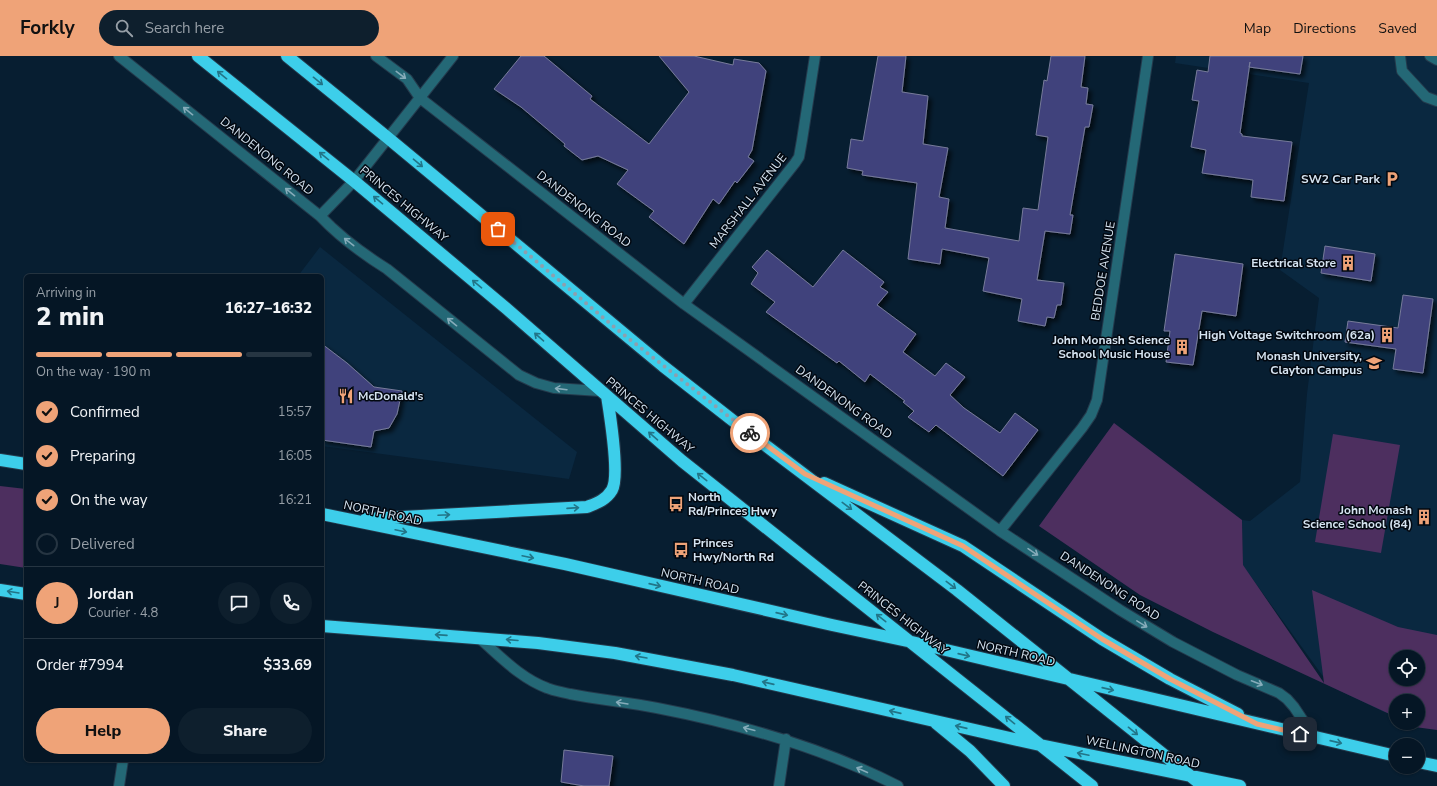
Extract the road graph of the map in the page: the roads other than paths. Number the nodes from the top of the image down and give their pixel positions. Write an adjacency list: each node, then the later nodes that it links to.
1 (119, 56): 15 (street, DANDENONG ROAD, one-way to 1)
2 (198, 56): 14 (highway, PRINCES HIGHWAY, one-way to 2)
3 (287, 56): 13 (highway, one-way to 13)
4 (376, 56): 11 (street, DANDENONG ROAD, one-way to 11)
5 (453, 56): 11 (street)
6 (815, 56): 16 (street, MARSHALL AVENUE)
7 (1148, 56): 23 (street, BEDDOE AVENUE)
8 (1400, 56): 12 (street)
9 (1430, 56): 10 (street)
10 (1437, 60)
11 (420, 98): 13 (street); 16 (street, DANDENONG ROAD)
12 (1437, 102)
13 (388, 138): 14 (street); 20 (highway, one-way to 20)
14 (354, 181): 15 (street); 17 (highway, PRINCES HIGHWAY, one-way to 14)
15 (320, 216): 17 (street, DANDENONG ROAD, one-way to 15)
16 (684, 304): 23 (street, DANDENONG ROAD)
17 (603, 393): 22 (highway, one-way to 17); 28 (highway, PRINCES HIGHWAY, one-way to 17)
18 (0, 460): 19 (highway)
19 (24, 464)
20 (805, 474): 29 (highway, one-way to 29); 31 (highway)
21 (324, 514): 22 (highway, NORTH ROAD)
22 (349, 520): 28 (highway, NORTH ROAD, one-way to 28)
23 (1000, 531): 32 (street, DANDENONG ROAD, one-way to 32)
24 (0, 590): 25 (highway, one-way to 24)
25 (24, 594)
26 (324, 626): 27 (highway, one-way to 26)
27 (480, 638): 30 (highway, one-way to 27); 33 (street, one-way to 27)
28 (912, 642): 29 (highway, NORTH ROAD, one-way to 29); 34 (highway, PRINCES HIGHWAY, one-way to 28)
29 (1070, 680): 31 (highway, one-way to 31); 39 (highway, one-way to 39)
30 (933, 721): 34 (highway, one-way to 30); 43 (highway)
31 (1257, 724): 32 (highway)
32 (1314, 738): 35 (highway, one-way to 35)
33 (786, 739): 41 (street); 42 (street, one-way to 33)
34 (1040, 745): 39 (highway, WELLINGTON ROAD, one-way to 34); 44 (highway, PRINCES HIGHWAY)
35 (1389, 754)
36 (123, 762): 40 (street)
37 (1425, 763): 38 (highway)
38 (1437, 766)
39 (1190, 776): 45 (highway); 46 (highway, WELLINGTON ROAD)
40 (119, 786)
41 (779, 786)
42 (898, 786)
43 (1004, 786)
44 (1092, 786)
45 (1203, 786)
46 (1240, 786)

